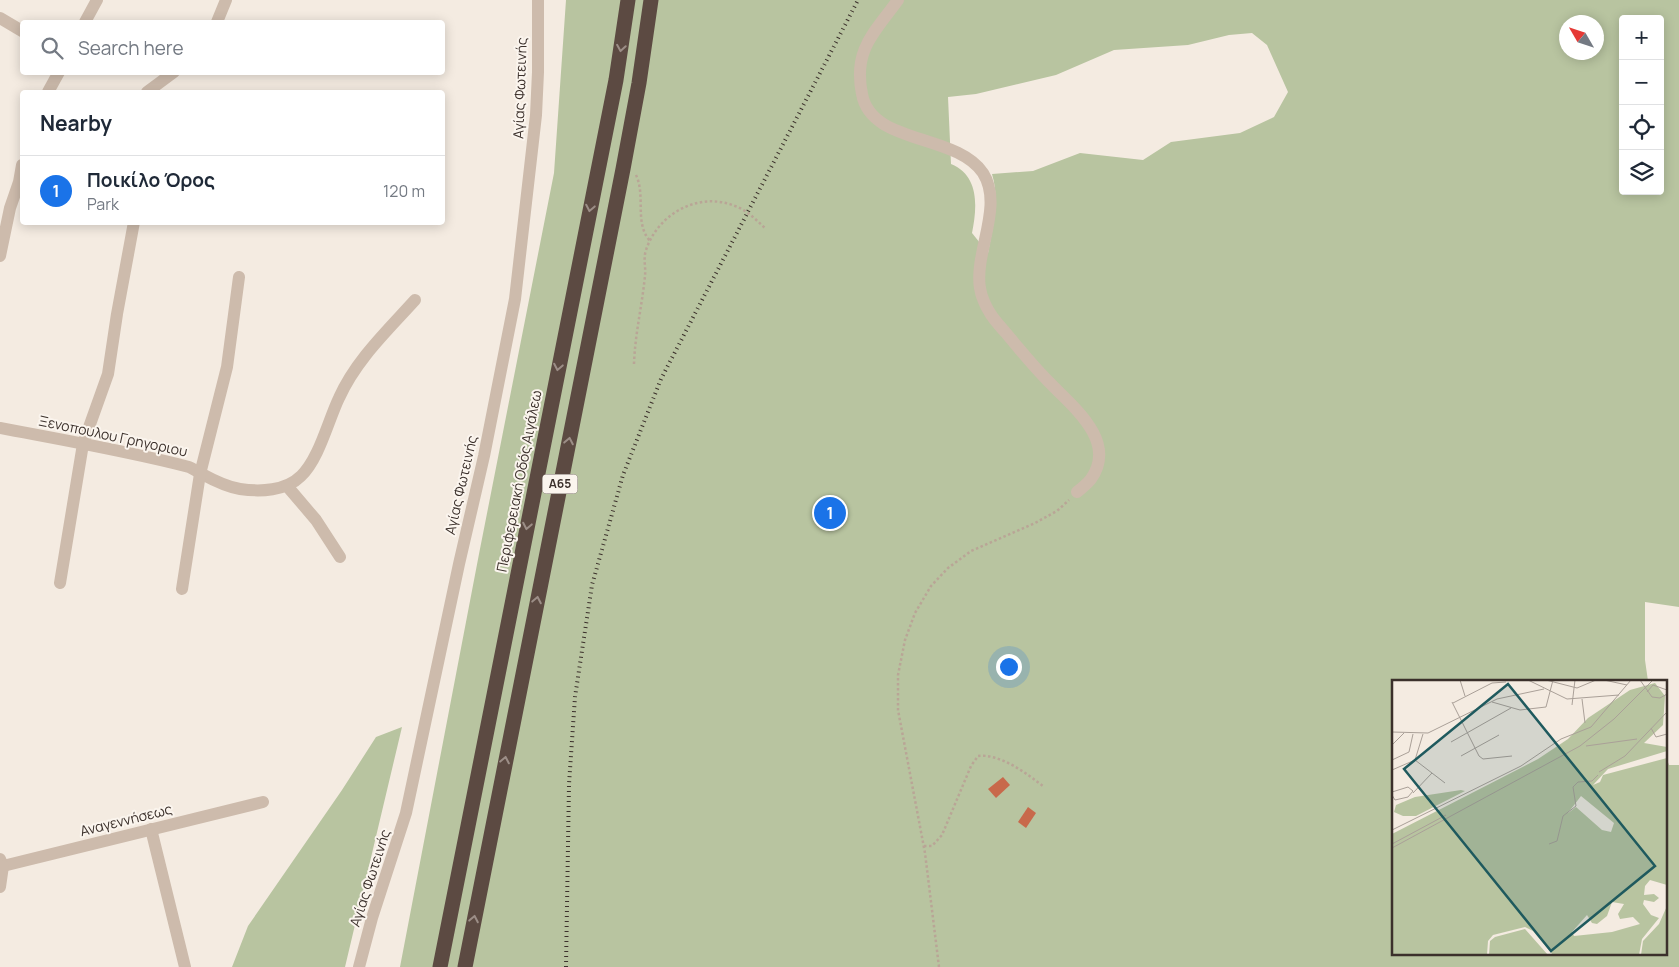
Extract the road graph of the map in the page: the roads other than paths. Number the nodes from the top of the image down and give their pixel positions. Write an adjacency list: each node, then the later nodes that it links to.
1 (97, 0): 8 (street)
2 (226, 0): 9 (street)
3 (538, 0): 33 (street, Αγίας Φωτεινής)
4 (628, 0): 34 (highway, Περιφερειακή Οδός Αιγάλεω / Α65, one-way to 34)
5 (651, 0): 35 (highway, Α65, one-way to 5)
6 (898, 0): 24 (street)
7 (0, 18): 10 (street)
8 (86, 20)
9 (217, 20)
10 (20, 30)
11 (57, 75): 13 (street)
12 (170, 75): 14 (street)
13 (49, 90)
14 (150, 90)
15 (20, 183): 17 (street)
16 (133, 225): 21 (street)
17 (0, 256)
18 (239, 277): 22 (street)
19 (415, 300): 23 (street)
20 (0, 428): 21 (street, Ξενοπουλου Γρηγοριου)
21 (83, 444): 22 (street, Ξενοπουλου Γρηγοριου); 26 (street)
22 (200, 474): 23 (street, Ξενοπουλου Γρηγοριου); 27 (street)
23 (287, 486): 25 (street)
24 (1077, 492)
25 (340, 557)
26 (60, 583)
27 (182, 589)
28 (263, 802): 29 (street, Αναγεννήσεως)
29 (151, 829): 30 (street, Αναγεννήσεως); 32 (street)
30 (1, 862): 31 (street)
31 (0, 887)
32 (185, 967)
33 (359, 967)
34 (440, 967)
35 (465, 967)

